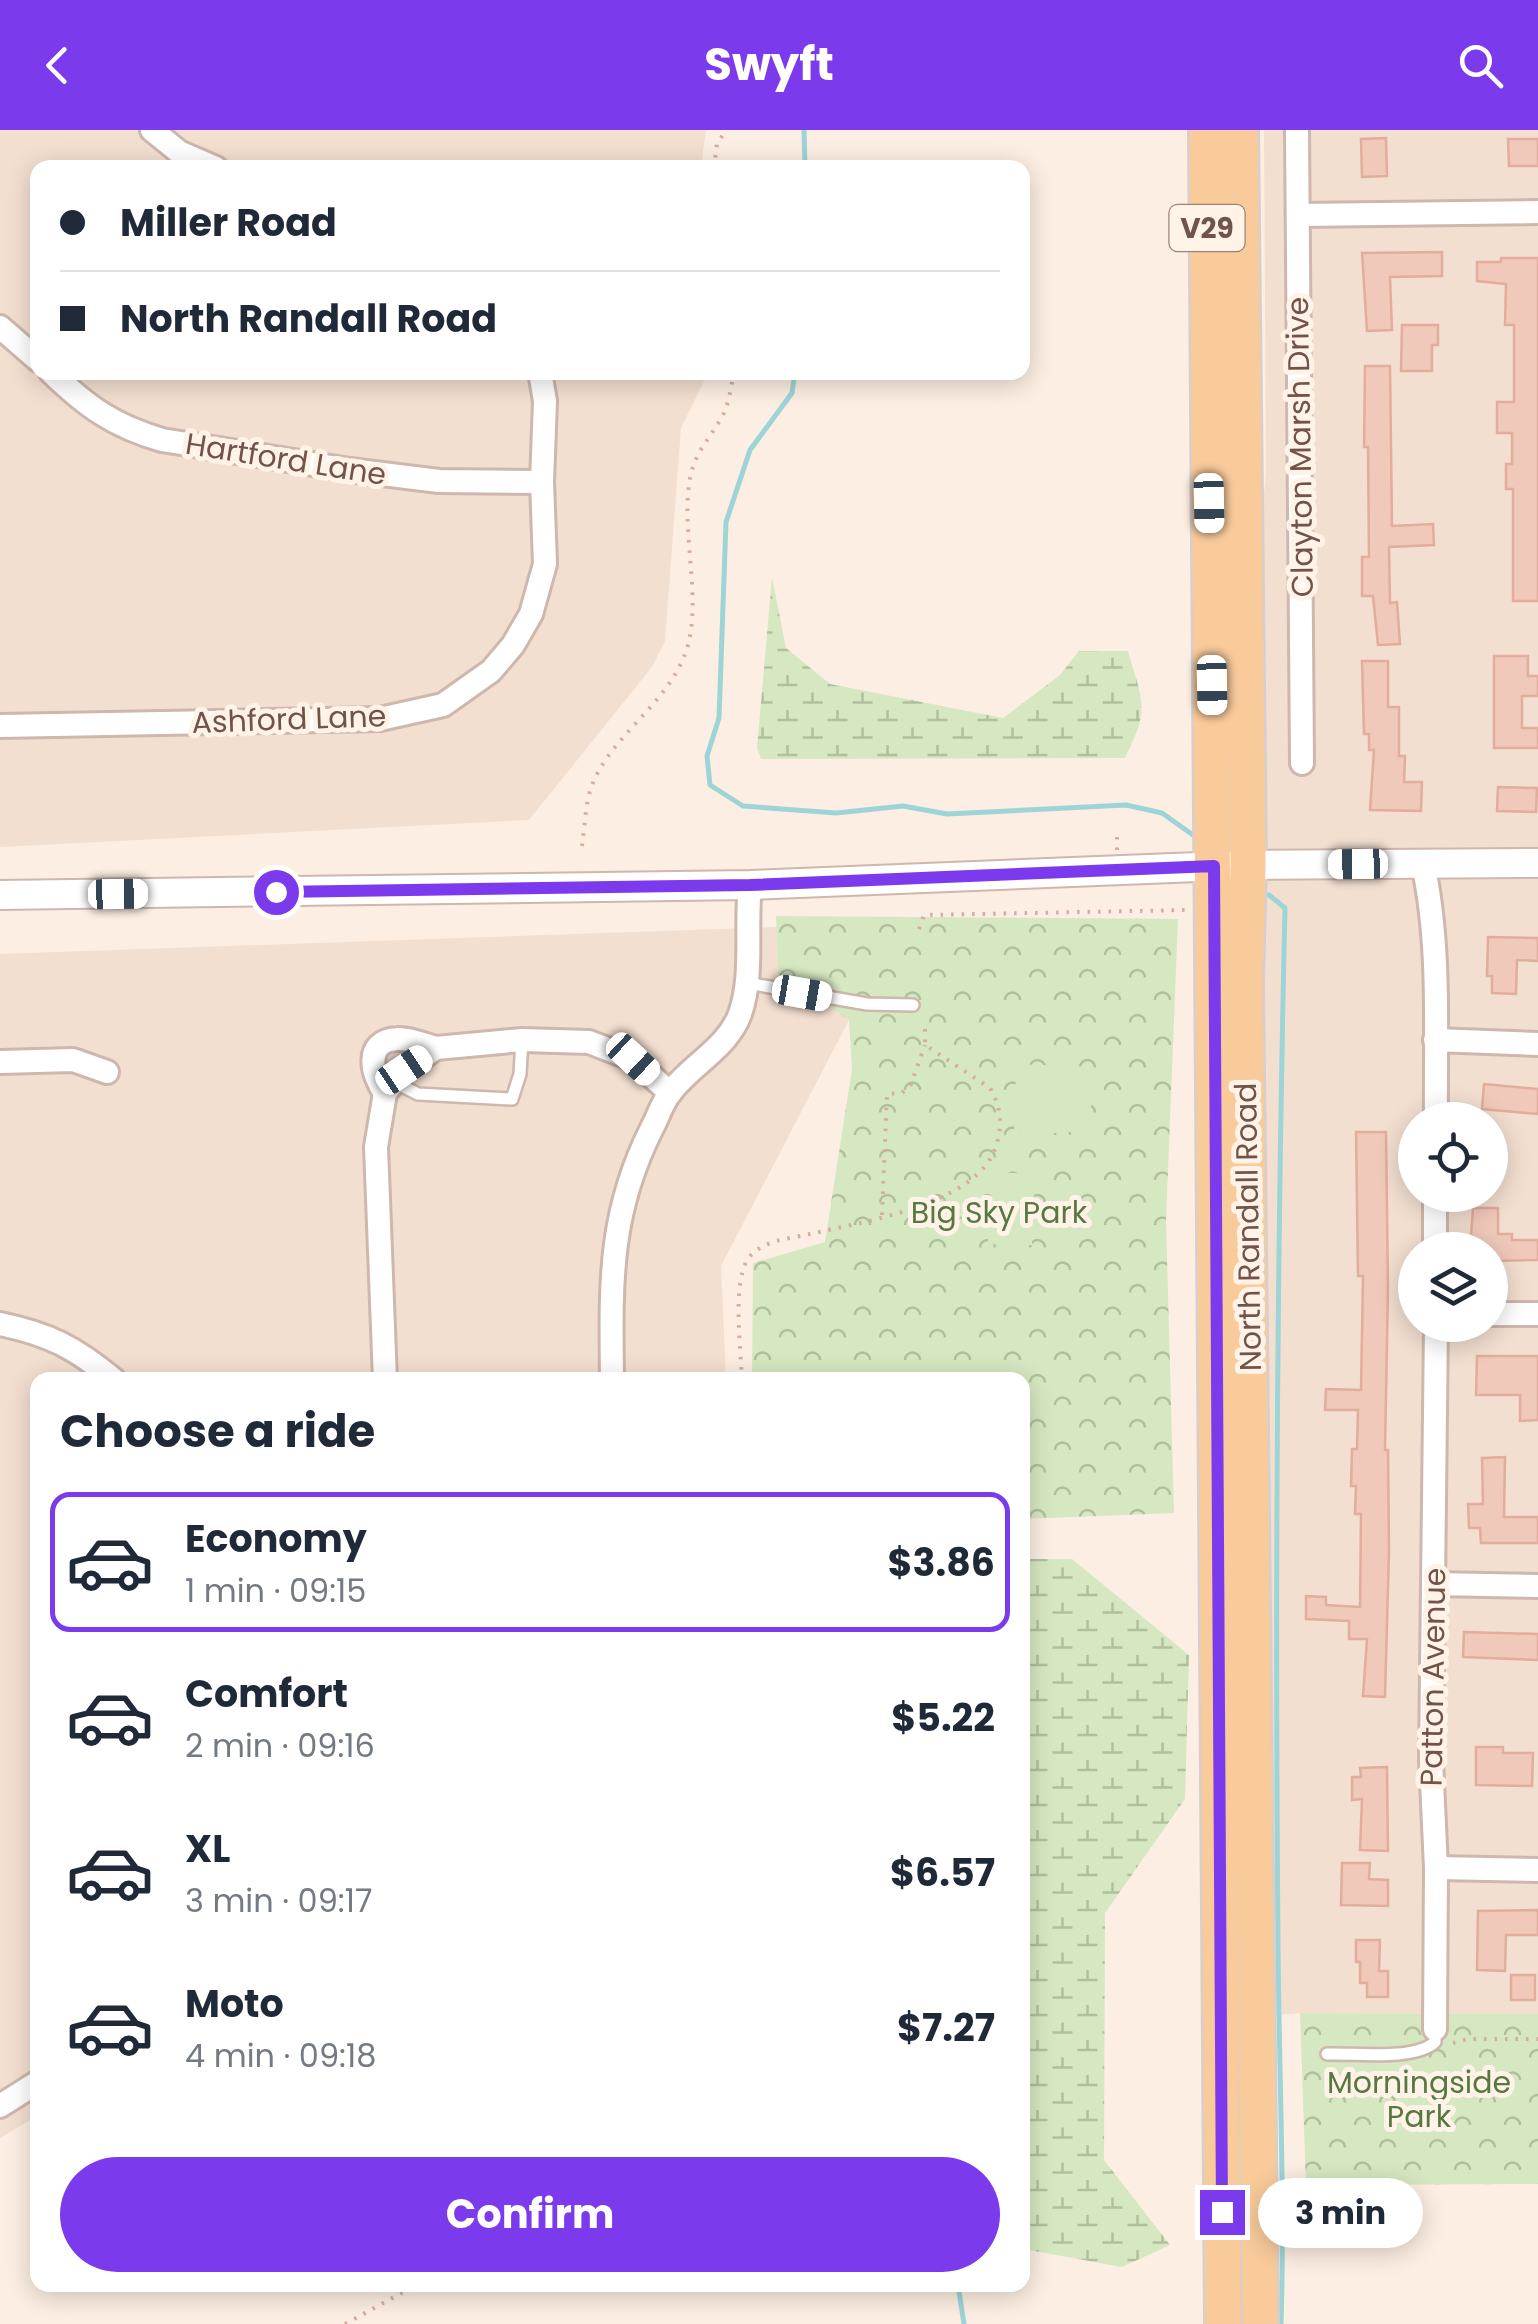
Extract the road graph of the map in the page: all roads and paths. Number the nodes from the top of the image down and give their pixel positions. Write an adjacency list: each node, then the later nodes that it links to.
1 (152, 130): 6 (street)
2 (726, 130): 7 (path)
3 (1207, 130): 21 (main road, North Randall Road / V29)
4 (1240, 130): 21 (main road, North Randall Road / V29)
5 (1297, 130): 9 (street, Clayton Marsh Drive)
6 (198, 160)
7 (715, 160)
8 (1538, 212): 9 (street)
9 (1298, 216): 17 (street, Clayton Marsh Drive)
10 (0, 327): 11 (street)
11 (30, 353)
12 (59, 380): 15 (street, Hartford Lane)
13 (541, 380): 15 (street, Ashford Lane)
14 (732, 380): 18 (path)
15 (542, 482): 16 (street, Ashford Lane)
16 (0, 726)
17 (1302, 763)
18 (582, 846)
19 (1538, 863): 20 (street)
20 (1423, 864): 21 (street); 30 (street)
21 (1231, 866): 22 (street); 59 (main road, North Randall Road / V29); 60 (main road, North Randall Road / V29)
22 (750, 885): 23 (street); 26 (street)
23 (0, 895)
24 (1174, 910): 25 (path)
25 (919, 929)
26 (747, 983): 27 (lane); 37 (street)
27 (913, 1004)
28 (925, 1028): 32 (path)
29 (522, 1040): 33 (street); 36 (lane); 37 (street)
30 (1435, 1040): 31 (street); 38 (street)
31 (1538, 1044)
32 (924, 1046): 39 (path); 39 (path)
33 (436, 1048): 36 (street); 36 (street)
34 (0, 1062): 35 (street)
35 (108, 1072)
36 (390, 1087): 45 (street)
37 (670, 1093): 46 (street)
38 (1436, 1102)
39 (882, 1216): 47 (path)
40 (1508, 1314): 41 (street)
41 (1538, 1314)
42 (0, 1324): 44 (street)
43 (1436, 1342): 48 (street, Patton Avenue)
44 (105, 1372)
45 (385, 1372)
46 (612, 1372)
47 (742, 1372)
48 (1434, 1584): 49 (street); 50 (street, Patton Avenue)
49 (1538, 1586)
50 (1436, 1868): 51 (street); 52 (street, Patton Avenue)
51 (1538, 1870)
52 (1444, 2036): 53 (path); 54 (lane)
53 (1538, 2039)
54 (1327, 2054)
55 (30, 2087): 56 (street)
56 (0, 2106)
57 (403, 2292): 58 (path)
58 (346, 2324)
59 (1223, 2324)
60 (1260, 2324)

